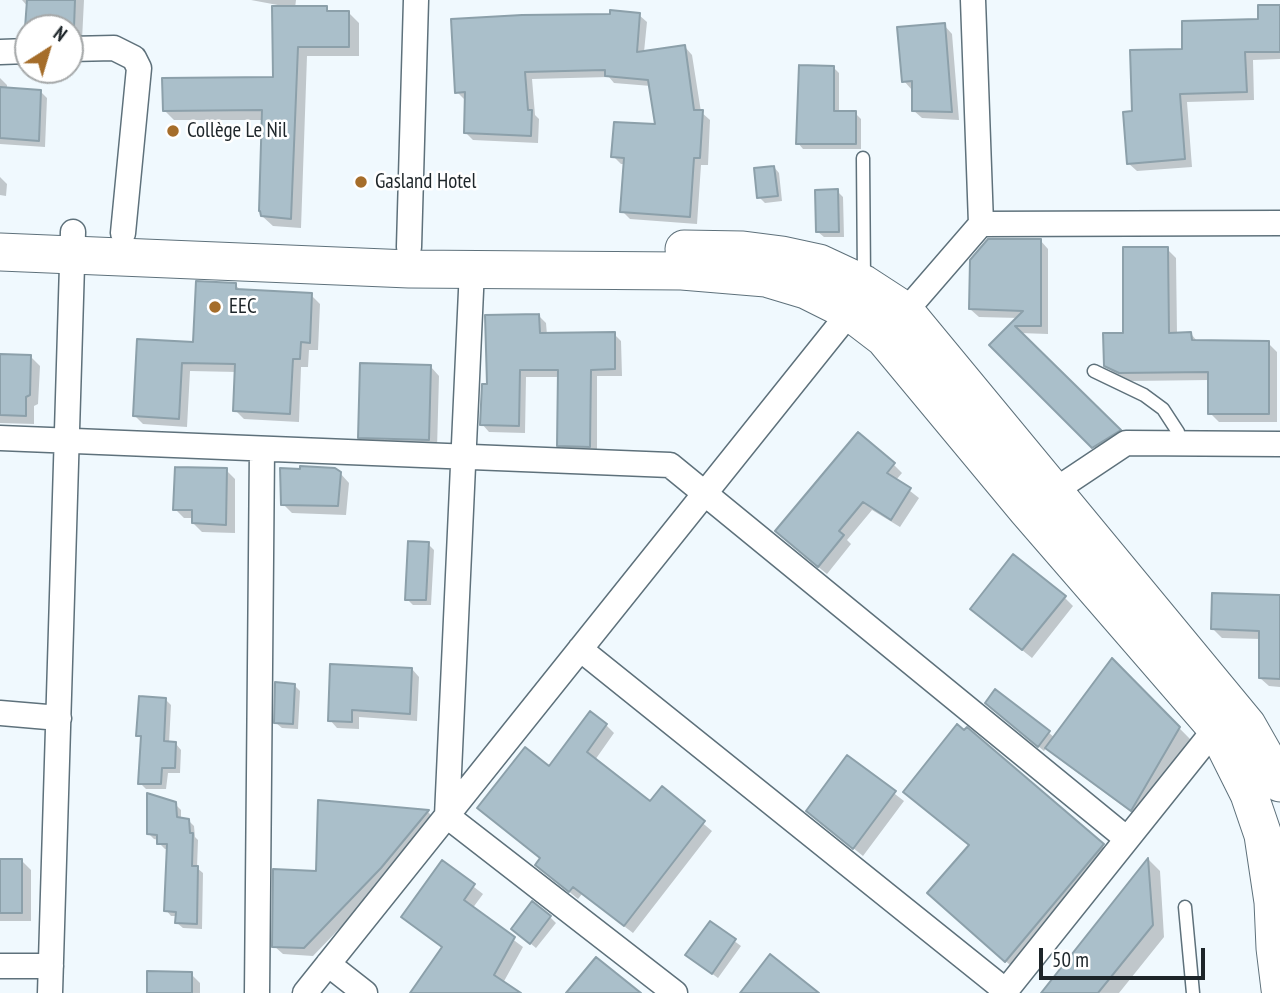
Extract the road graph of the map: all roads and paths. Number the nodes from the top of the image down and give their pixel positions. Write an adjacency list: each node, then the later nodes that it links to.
1 (416, 0): 2 (street); 11 (street)
2 (426, 0)
3 (973, 0): 6 (street)
4 (84, 49): 9 (street)
5 (863, 158): 14 (lane)
6 (981, 223): 7 (street); 15 (street)
7 (1280, 223)
8 (0, 229): 10 (main road)
9 (123, 233): 10 (main road); 11 (main road)
10 (72, 244): 12 (main road); 13 (main road); 18 (street)
11 (409, 247): 14 (main road)
12 (0, 252)
13 (472, 269): 14 (main road); 22 (street)
14 (857, 298): 15 (main road); 23 (street)
15 (894, 324): 24 (main road)
16 (1094, 371): 19 (lane)
17 (0, 438): 18 (street)
18 (66, 441): 21 (street); 27 (street)
19 (1180, 443): 20 (street); 24 (street)
20 (1280, 444)
21 (262, 449): 22 (street); 40 (street)
22 (465, 456): 23 (street); 30 (street)
23 (705, 493): 25 (street); 31 (street)
24 (1040, 500): 28 (main road); 29 (main road)
25 (580, 649): 30 (street); 38 (street)
26 (0, 713): 27 (street)
27 (58, 718): 36 (street)
28 (1216, 728): 31 (street); 32 (main road)
29 (1280, 783)
30 (447, 816): 34 (street); 43 (street)
31 (1127, 839): 38 (street)
32 (1272, 851): 37 (main road)
33 (1185, 907): 44 (lane)
34 (328, 964): 41 (street); 42 (street)
35 (0, 966): 36 (street)
36 (51, 966): 39 (street)
37 (1280, 989)
38 (1005, 992)
39 (50, 993)
40 (257, 993)
41 (305, 993)
42 (365, 993)
43 (676, 993)
44 (1193, 993)

